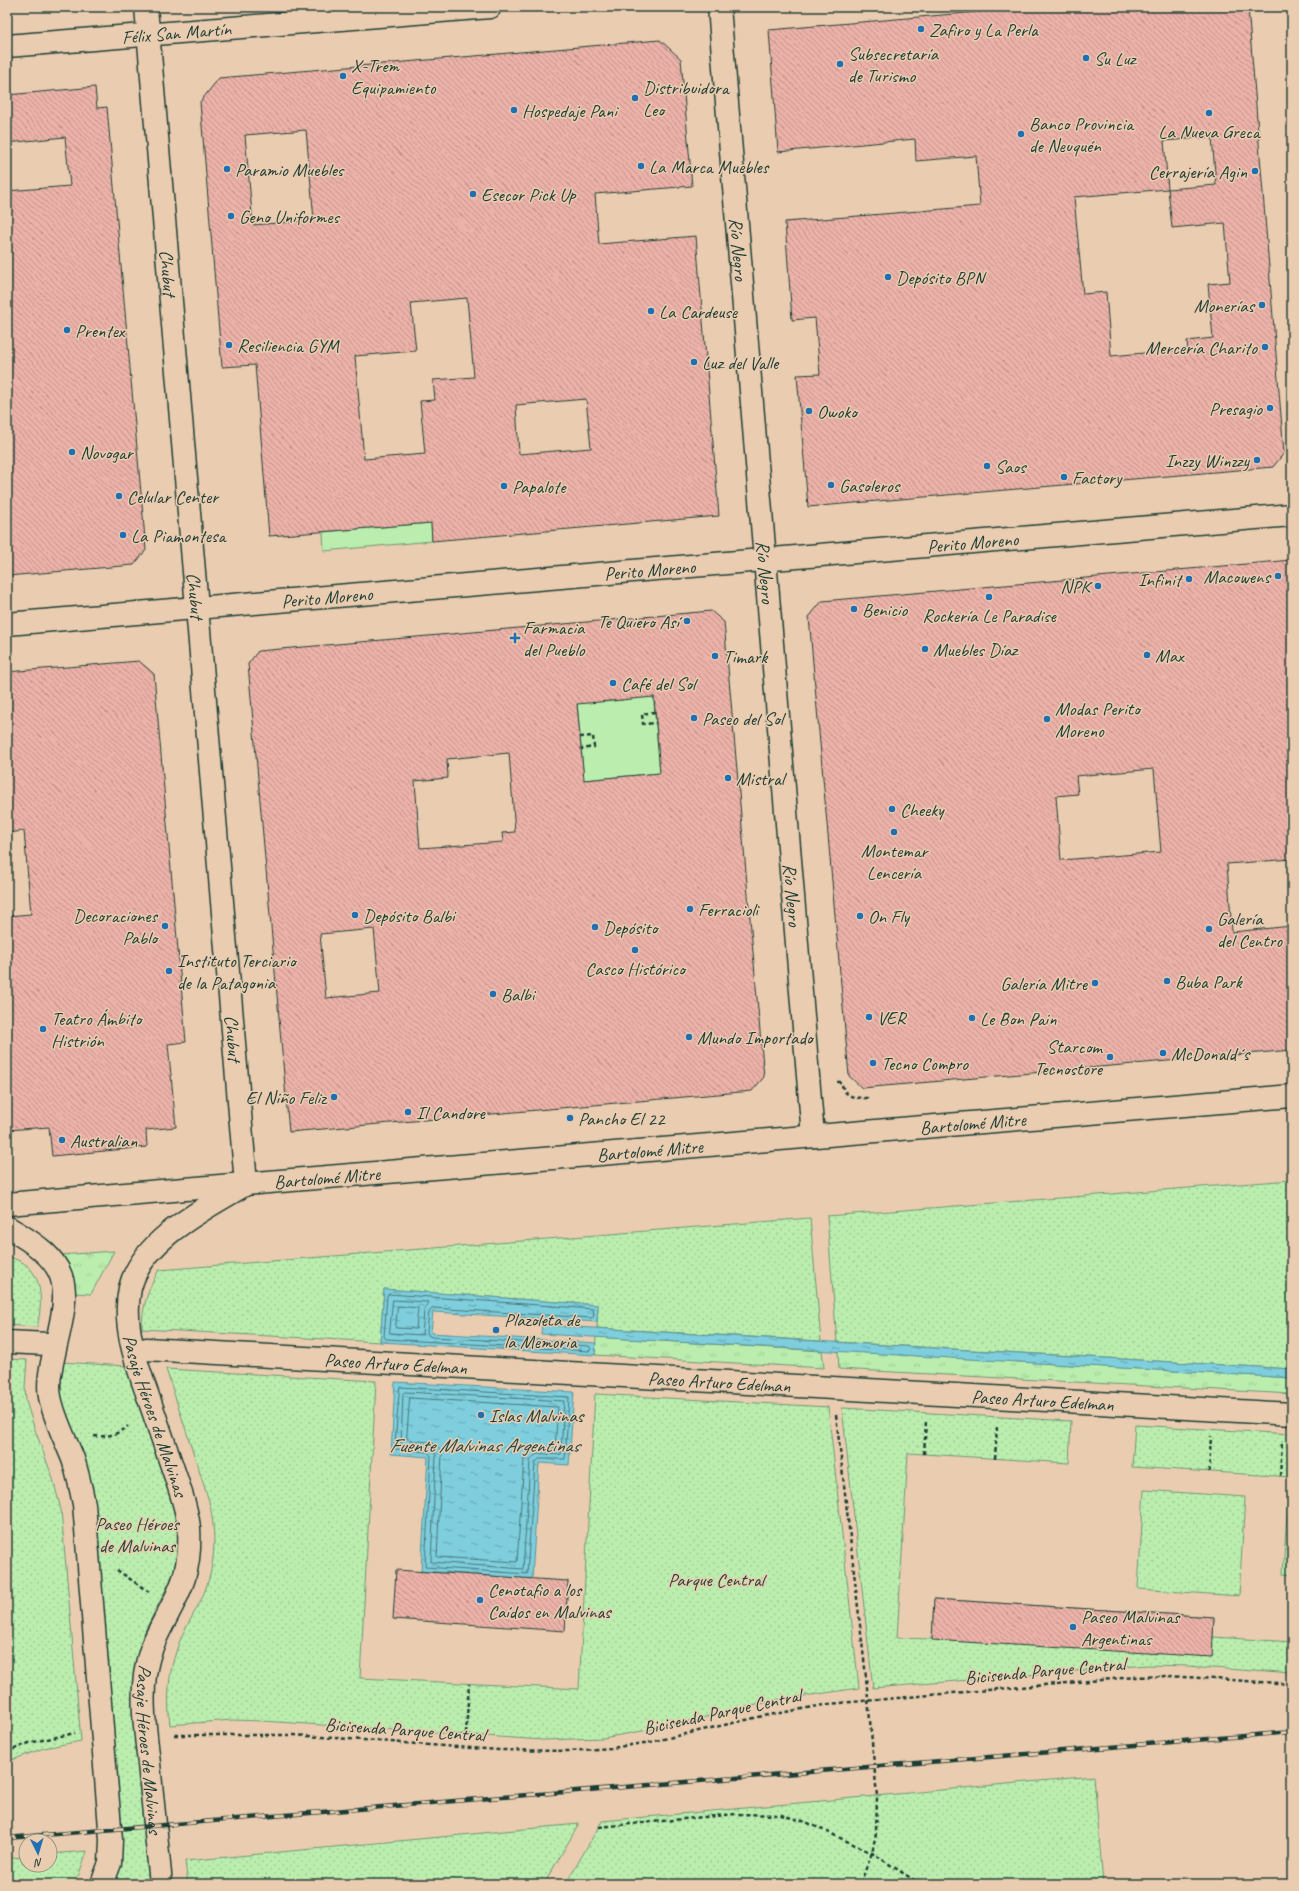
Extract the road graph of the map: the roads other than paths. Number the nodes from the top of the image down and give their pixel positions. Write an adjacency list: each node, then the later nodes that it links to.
1 (146, 7): 4 (main road, Chubut)
2 (490, 7): 4 (main road, Félix San Martín)
3 (719, 7): 7 (main road, Río Negro)
4 (147, 35): 5 (main road, Félix San Martín); 8 (main road, Chubut)
5 (7, 46)
6 (1292, 516): 7 (main road, Perito Moreno)
7 (765, 560): 8 (main road, Perito Moreno); 11 (main road, Río Negro)
8 (196, 608): 9 (main road, Perito Moreno); 12 (main road, Chubut)
9 (7, 624)
10 (1292, 1096): 11 (main road, Bartolomé Mitre)
11 (813, 1136): 12 (main road, Bartolomé Mitre)
12 (246, 1184): 13 (main road, Bartolomé Mitre); 20 (main road, Pasaje Héroes de Malvinas)
13 (7, 1204)
14 (7, 1227): 19 (main road)
15 (7, 1342): 16 (main road)
16 (48, 1344)
17 (146, 1349): 18 (main road, Paseo Arturo Edelman)
18 (1292, 1414)
19 (102, 1884)
20 (161, 1884)

